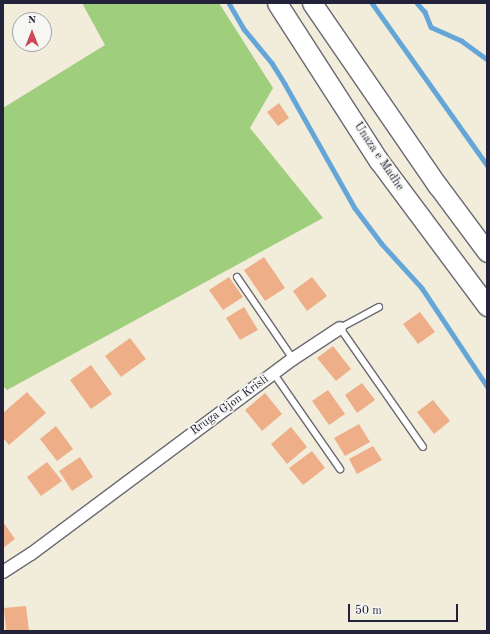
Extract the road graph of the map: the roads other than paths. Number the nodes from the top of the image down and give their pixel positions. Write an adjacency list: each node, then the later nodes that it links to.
1 (277, 3): 6 (highway, Unaza e Madhe)
2 (312, 3): 3 (highway)
3 (487, 252)
4 (237, 277): 8 (lane)
5 (379, 306): 7 (lane)
6 (487, 306)
7 (340, 328): 8 (street, Rruga Gjon Krisli); 10 (lane)
8 (293, 359): 9 (street, Rruga Gjon Krisli)
9 (274, 374): 11 (lane); 12 (street, Rruga Gjon Krisli)
10 (423, 448)
11 (340, 469)
12 (3, 572)

